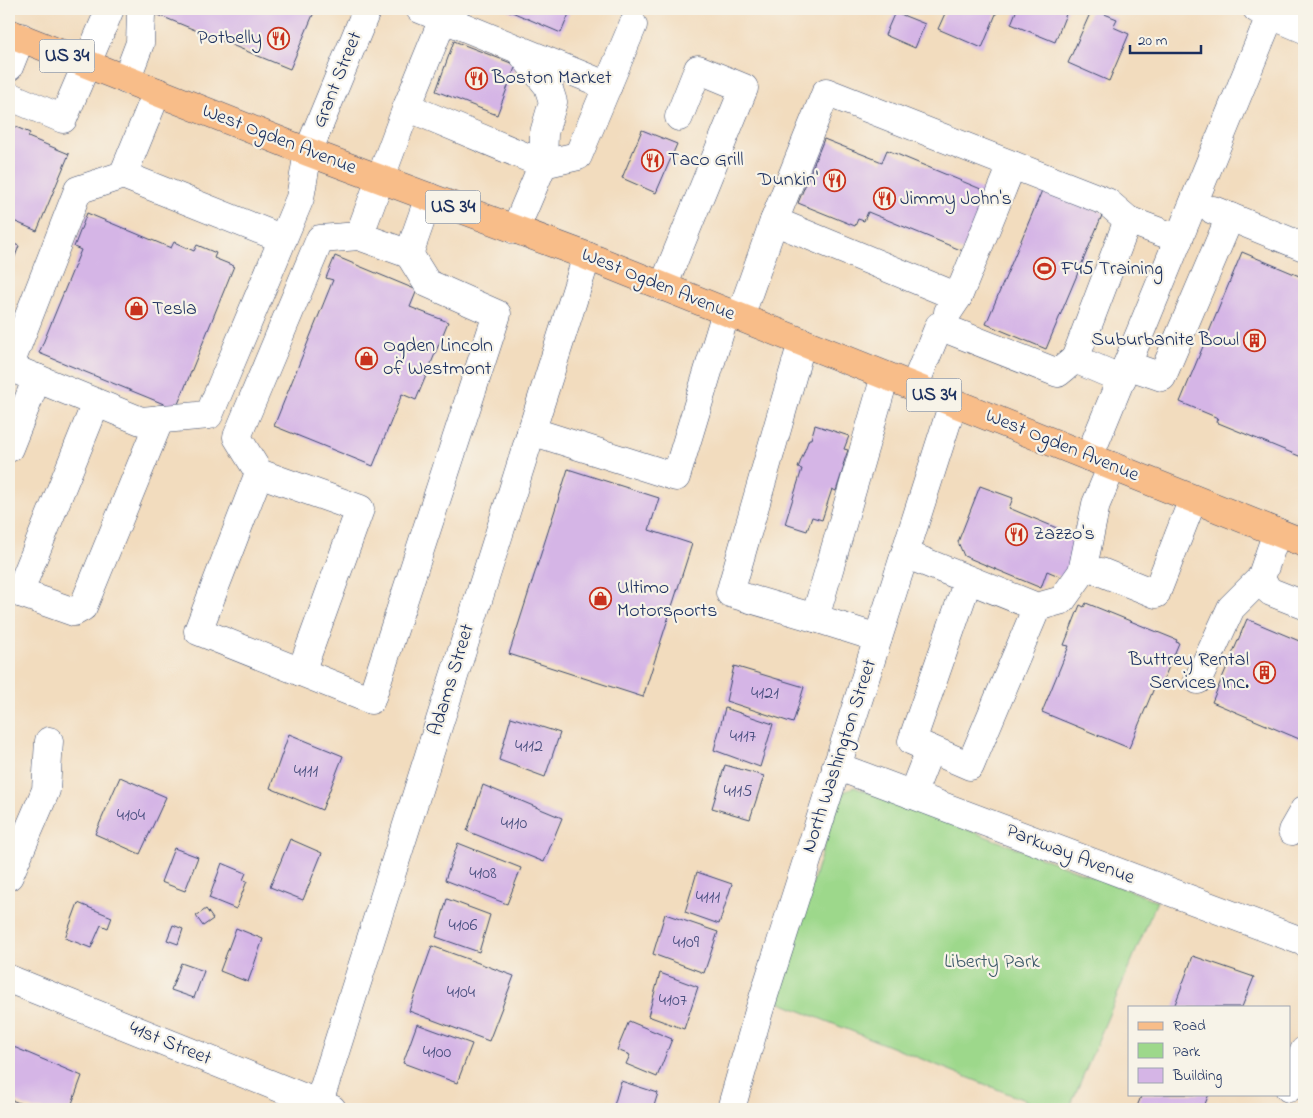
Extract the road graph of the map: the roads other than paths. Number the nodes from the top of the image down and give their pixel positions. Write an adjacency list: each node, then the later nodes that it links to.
1 (110, 9): 10 (street)
2 (143, 9): 12 (street)
3 (367, 9): 18 (street, Grant Street)
4 (1267, 11): 7 (street); 24 (street)
5 (432, 14): 9 (street); 16 (street)
6 (633, 25): 13 (street)
7 (1304, 29)
8 (15, 35): 10 (main road, West Ogden Avenue / US 34); 11 (street)
9 (519, 50): 13 (street); 19 (street)
10 (86, 64): 12 (main road, West Ogden Avenue / US 34); 15 (street)
11 (9, 67)
12 (126, 80): 14 (main road, West Ogden Avenue / US 34)
13 (608, 86): 19 (street)
14 (157, 92): 18 (main road, West Ogden Avenue / US 34); 21 (street)
15 (9, 96)
16 (407, 107): 19 (street); 22 (street)
17 (679, 117): 35 (street)
18 (308, 152): 22 (main road, West Ogden Avenue / US 34); 31 (street, Grant Street)
19 (543, 164): 28 (street)
20 (1012, 165): 26 (street); 27 (street); 36 (street)
21 (123, 175): 31 (street); 43 (street)
22 (379, 179): 23 (main road, West Ogden Avenue / US 34); 29 (street)
23 (429, 197): 28 (main road, West Ogden Avenue / US 34); 33 (street)
24 (1194, 202): 25 (street); 30 (street)
25 (1230, 217): 32 (street); 41 (street)
26 (1128, 220): 30 (street); 40 (street)
27 (774, 221): 36 (street); 37 (street)
28 (515, 230): 34 (main road, West Ogden Avenue / US 34)
29 (359, 236): 33 (street); 51 (street)
30 (1179, 238): 41 (street)
31 (283, 239): 47 (street, Grant Street)
32 (1304, 247)
33 (409, 254): 64 (street)
34 (587, 256): 35 (main road, West Ogden Avenue / US 34); 48 (street, Adams Street)
35 (663, 287): 37 (main road, West Ogden Avenue / US 34)
36 (958, 297): 38 (street)
37 (733, 315): 39 (main road, West Ogden Avenue / US 34); 48 (street)
38 (939, 326): 40 (street); 44 (street)
39 (802, 342): 42 (main road, West Ogden Avenue / US 34); 62 (street)
40 (1075, 359): 41 (street)
41 (1125, 372): 50 (street)
42 (885, 376): 44 (main road, West Ogden Avenue / US 34); 62 (street)
43 (37, 378): 45 (street); 49 (street)
44 (914, 387): 46 (main road, West Ogden Avenue / US 34)
45 (96, 403): 47 (street); 59 (street)
46 (952, 403): 50 (main road, West Ogden Avenue / US 34); 55 (street, North Washington Street)
47 (160, 419): 59 (street)
48 (531, 431): 76 (street, Adams Street)
49 (9, 448)
50 (1100, 462): 52 (main road, West Ogden Avenue / US 34); 61 (street)
51 (259, 473): 64 (street); 64 (street)
52 (1193, 499): 53 (main road, West Ogden Avenue / US 34); 56 (street)
53 (1276, 532): 54 (main road, West Ogden Avenue / US 34); 57 (street)
54 (1304, 543)
55 (905, 554): 58 (street); 63 (street, North Washington Street)
56 (1101, 572)
57 (1261, 578): 60 (street); 65 (street)
58 (968, 580): 61 (street); 67 (street)
59 (14, 591)
60 (1304, 605)
61 (1037, 607): 67 (street)
62 (815, 618): 63 (street)
63 (878, 638): 68 (street, North Washington Street)
64 (301, 672)
65 (1198, 680)
66 (49, 741): 70 (street)
67 (930, 749): 69 (street)
68 (836, 766): 69 (street, Parkway Avenue); 77 (street, North Washington Street)
69 (912, 796): 71 (street, Parkway Avenue)
70 (9, 876)
71 (1304, 942)
72 (9, 979): 76 (street, 41st Street)
73 (1304, 1051): 74 (street)
74 (1290, 1086)
75 (1285, 1096): 78 (street)
76 (323, 1108)
77 (731, 1109)
78 (1280, 1109)

